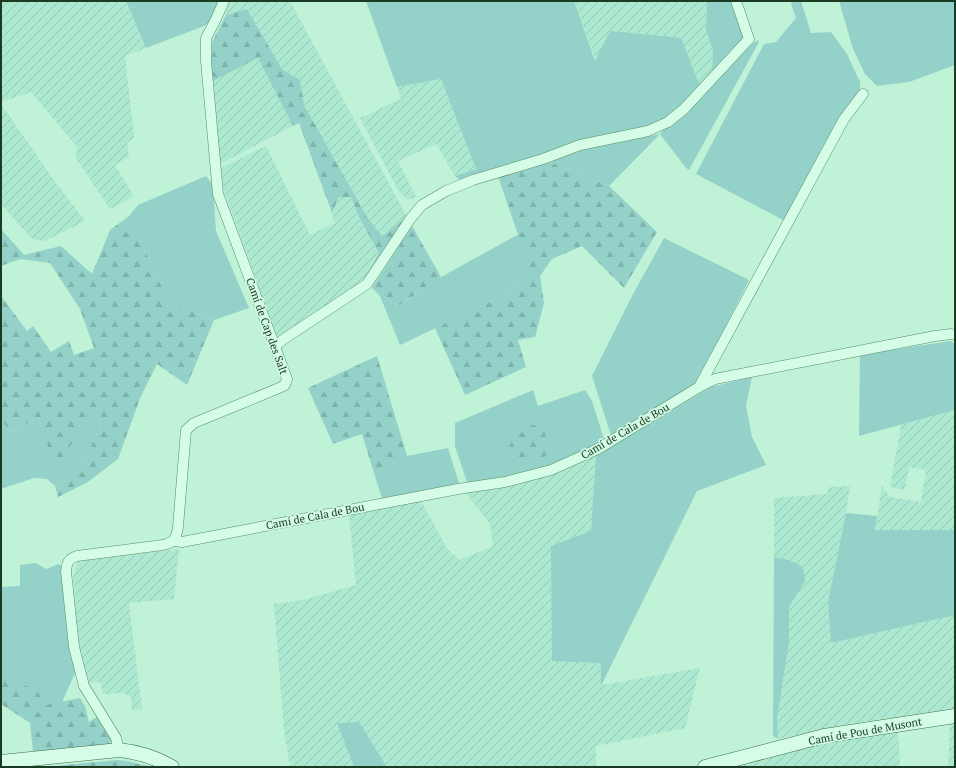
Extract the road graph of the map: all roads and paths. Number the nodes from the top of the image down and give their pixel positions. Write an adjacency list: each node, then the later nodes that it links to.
1 (224, 1): 5 (street, Camí de Cap des Salt)
2 (736, 1): 5 (street)
3 (863, 94): 6 (street)
4 (955, 335): 6 (street, Camí de Cala de Bou)
5 (275, 346): 7 (street, Camí de Cap des Salt)
6 (699, 387): 7 (street, Camí de Cala de Bou)
7 (174, 541): 9 (street)
8 (955, 716): 12 (street, Camí de Pou de Musont)
9 (119, 750): 10 (street); 11 (street)
10 (1, 762)
11 (172, 767)
12 (705, 767)

